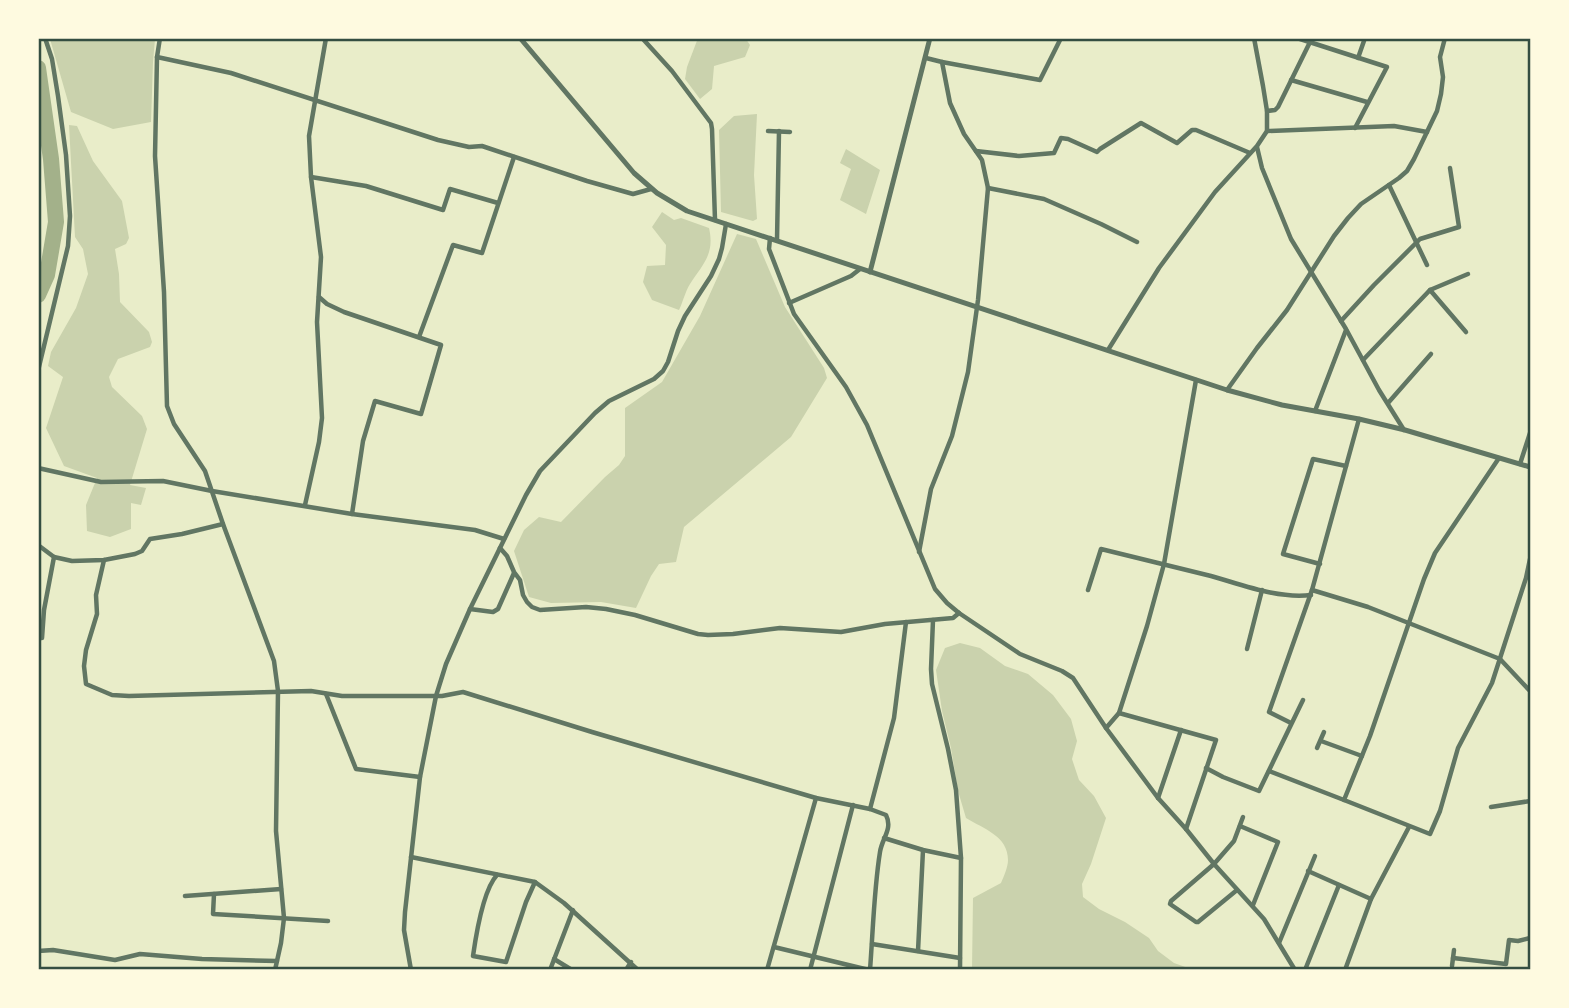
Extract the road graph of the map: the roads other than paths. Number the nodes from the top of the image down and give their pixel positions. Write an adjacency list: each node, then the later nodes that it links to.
1 (45, 38): 58 (street)
2 (160, 38): 13 (street)
3 (326, 38): 18 (street)
4 (520, 38): 35 (street)
5 (642, 38): 37 (street)
6 (930, 38): 14 (street)
7 (1060, 38): 16 (street)
8 (1254, 38): 20 (street)
9 (1297, 38): 12 (street)
10 (1365, 38): 15 (street)
11 (1445, 38): 26 (street)
12 (1311, 41): 15 (street); 17 (street)
13 (157, 57): 18 (street); 71 (street)
14 (926, 58): 16 (street); 44 (street)
15 (1358, 58): 19 (street)
16 (942, 62): 28 (street)
17 (1291, 80): 19 (street); 20 (street)
18 (315, 99): 30 (street); 32 (street)
19 (1367, 102): 21 (street)
20 (1267, 111): 24 (street)
21 (1355, 128): 24 (street); 26 (street)
22 (768, 131): 23 (street)
23 (779, 131): 25 (street); 39 (street)
24 (1267, 131): 27 (street)
25 (790, 132)
26 (1427, 132): 33 (street)
27 (1256, 146): 29 (street); 45 (street)
28 (975, 151): 29 (street); 34 (street)
29 (1250, 153): 55 (street)
30 (514, 157): 35 (street); 36 (street)
31 (1450, 168): 41 (street)
32 (311, 177): 36 (street); 48 (street)
33 (1389, 185): 41 (street); 45 (street)
34 (988, 188): 40 (street); 50 (street)
35 (652, 189): 37 (street)
36 (498, 203): 54 (street)
37 (715, 221): 38 (street)
38 (726, 224): 39 (street); 75 (street)
39 (774, 239): 43 (street); 49 (street)
40 (1137, 242)
41 (1417, 242): 42 (street); 51 (street)
42 (1427, 265)
43 (860, 269): 44 (street); 49 (street)
44 (870, 272): 50 (street)
45 (1311, 272): 51 (street); 60 (street)
46 (1468, 274): 47 (street)
47 (1430, 290): 53 (street); 57 (street)
48 (319, 297): 54 (street); 72 (street)
49 (789, 303): 78 (street)
50 (978, 307): 55 (street); 78 (street)
51 (1341, 321): 52 (street)
52 (1346, 329): 57 (street); 62 (street)
53 (1466, 332)
54 (419, 337): 73 (street)
55 (1108, 350): 59 (street)
56 (1431, 354): 61 (street)
57 (1363, 360): 61 (street)
58 (38, 371)
59 (1196, 380): 60 (street); 82 (street)
60 (1227, 390): 62 (street)
61 (1388, 403): 64 (street)
62 (1315, 411): 63 (street)
63 (1359, 419): 64 (street); 68 (street)
64 (1405, 430): 66 (street)
65 (1531, 433): 67 (street)
66 (1499, 458): 67 (street); 93 (street)
67 (1521, 464): 69 (street)
68 (1346, 466): 83 (street); 83 (street)
69 (1531, 467)
70 (38, 468): 71 (street)
71 (212, 491): 72 (street); 74 (street)
72 (304, 505): 73 (street)
73 (352, 514): 75 (street)
74 (223, 524): 81 (street); 97 (street)
75 (504, 539): 77 (street)
76 (38, 545): 79 (street)
77 (499, 548): 84 (street); 89 (street)
78 (919, 553): 90 (street)
79 (54, 557): 81 (street); 94 (street)
80 (1531, 559): 85 (street)
81 (104, 560): 97 (street)
82 (1164, 564): 86 (street); 87 (street); 102 (street)
83 (1320, 564): 88 (street)
84 (514, 572): 89 (street); 92 (street)
85 (1528, 580): 96 (street)
86 (1088, 590)
87 (1262, 590): 88 (street); 95 (street)
88 (1311, 593): 93 (street); 103 (street)
89 (470, 609): 100 (street)
90 (959, 613): 91 (street); 104 (street)
91 (933, 620): 92 (street); 128 (street)
92 (906, 622): 119 (street)
93 (1408, 622): 96 (street); 109 (street)
94 (38, 638)
95 (1248, 649)
96 (1500, 659): 98 (street); 122 (street)
97 (278, 691): 99 (street); 134 (street)
98 (1531, 691)
99 (326, 694): 100 (street); 112 (street)
100 (436, 696): 112 (street); 113 (street)
101 (1303, 700): 103 (street)
102 (1119, 713): 104 (street); 105 (street)
103 (1291, 723): 111 (street)
104 (1106, 728): 114 (street)
105 (1181, 730): 110 (street); 114 (street)
106 (1324, 732): 107 (street)
107 (1321, 741): 108 (street); 109 (street)
108 (1317, 748)
109 (1362, 756): 115 (street)
110 (1206, 768): 111 (street); 123 (street)
111 (1269, 771): 115 (street)
112 (421, 777): 127 (street)
113 (816, 798): 117 (street); 146 (street)
114 (1158, 798): 123 (street)
115 (1344, 800): 122 (street)
116 (1531, 801): 118 (street)
117 (853, 805): 119 (street); 150 (street)
118 (1491, 807)
119 (870, 808): 124 (street)
120 (1243, 817): 121 (street)
121 (1240, 827): 129 (street); 139 (street)
122 (1409, 827): 138 (street)
123 (1186, 829): 129 (street)
124 (884, 838): 125 (street); 144 (street)
125 (923, 850): 128 (street); 149 (street)
126 (1315, 856): 130 (street)
127 (411, 857): 131 (street); 158 (street)
128 (961, 858): 151 (street)
129 (1214, 864): 135 (street); 135 (street)
130 (1308, 872): 133 (street); 145 (street)
131 (497, 874): 132 (street); 132 (street)
132 (535, 882): 140 (street)
133 (1339, 885): 138 (street); 168 (street)
134 (281, 889): 136 (street); 141 (street)
135 (1237, 890): 139 (street)
136 (214, 894): 137 (street); 141 (street)
137 (185, 896)
138 (1371, 899): 169 (street)
139 (1253, 905): 145 (street)
140 (573, 910): 153 (street); 155 (street)
141 (284, 918): 142 (street); 154 (street)
142 (328, 920)
143 (1531, 938): 152 (street)
144 (872, 944): 149 (street); 165 (street)
145 (1279, 944): 167 (street)
146 (774, 947): 150 (street); 163 (street)
147 (1454, 950): 152 (street)
148 (38, 951): 154 (street)
149 (918, 951): 151 (street)
150 (813, 956): 164 (street); 165 (street)
151 (960, 958): 166 (street)
152 (1453, 958): 156 (street)
153 (554, 959): 159 (street); 160 (street)
154 (277, 961): 157 (street)
155 (631, 962): 161 (street); 162 (street)
156 (1452, 966)
157 (275, 970)
158 (411, 970)
159 (550, 970)
160 (572, 970)
161 (626, 970)
162 (638, 970)
163 (766, 970)
164 (810, 970)
165 (870, 970)
166 (960, 970)
167 (1295, 970)
168 (1305, 970)
169 (1345, 970)

